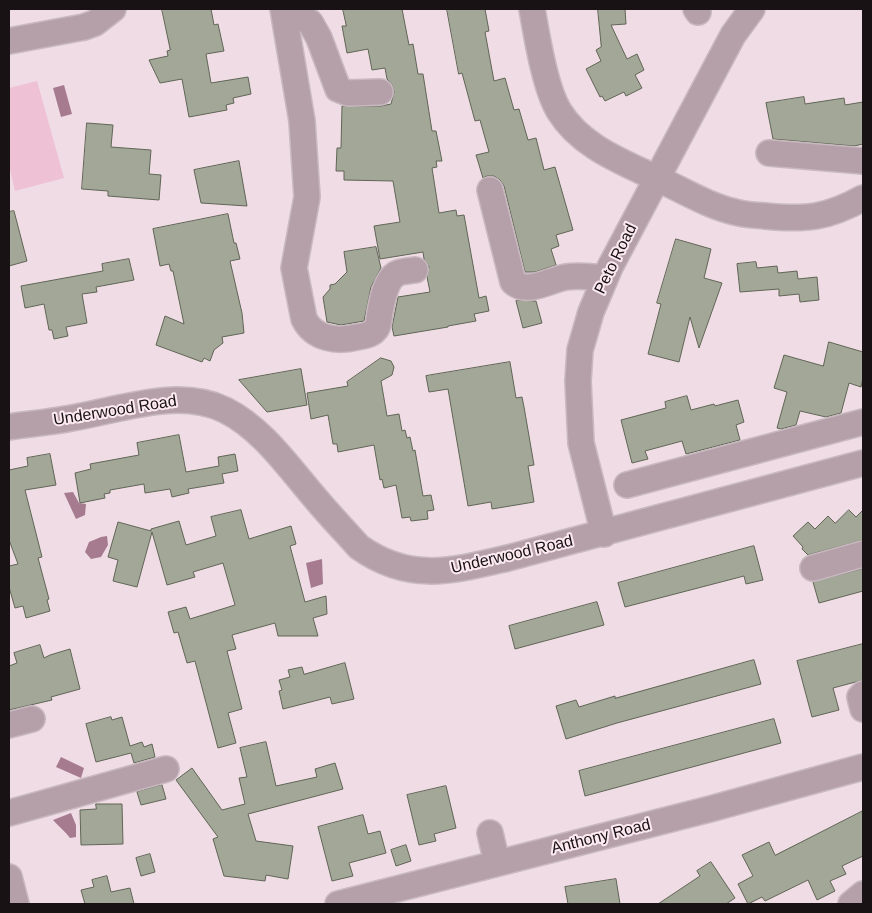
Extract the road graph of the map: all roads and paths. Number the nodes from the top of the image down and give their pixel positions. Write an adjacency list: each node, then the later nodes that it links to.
1 (113, 9): 5 (street)
2 (532, 9): 9 (street)
3 (752, 9): 9 (street, Peto Road)
4 (284, 14): 6 (street); 12 (street)
5 (9, 41)
6 (380, 92)
7 (769, 153): 8 (street)
8 (863, 161)
9 (658, 179): 11 (street); 13 (street, Peto Road)
10 (490, 190): 13 (street)
11 (862, 199)
12 (415, 270)
13 (606, 278): 18 (street, Peto Road)
14 (863, 422): 17 (street)
15 (9, 427): 18 (street, Underwood Road)
16 (863, 463): 18 (street, Underwood Road)
17 (627, 485)
18 (604, 534)
19 (863, 554): 20 (street)
20 (813, 568)
21 (863, 694): 22 (street)
22 (863, 710)
23 (32, 719): 24 (street)
24 (9, 725)
25 (863, 767): 29 (street, Anthony Road)
26 (166, 769): 27 (street)
27 (9, 813)
28 (490, 833): 29 (street)
29 (498, 863): 33 (street, Anthony Road)
30 (9, 877): 32 (street)
31 (863, 894): 34 (street)
32 (16, 904)
33 (338, 904)
34 (851, 904)

